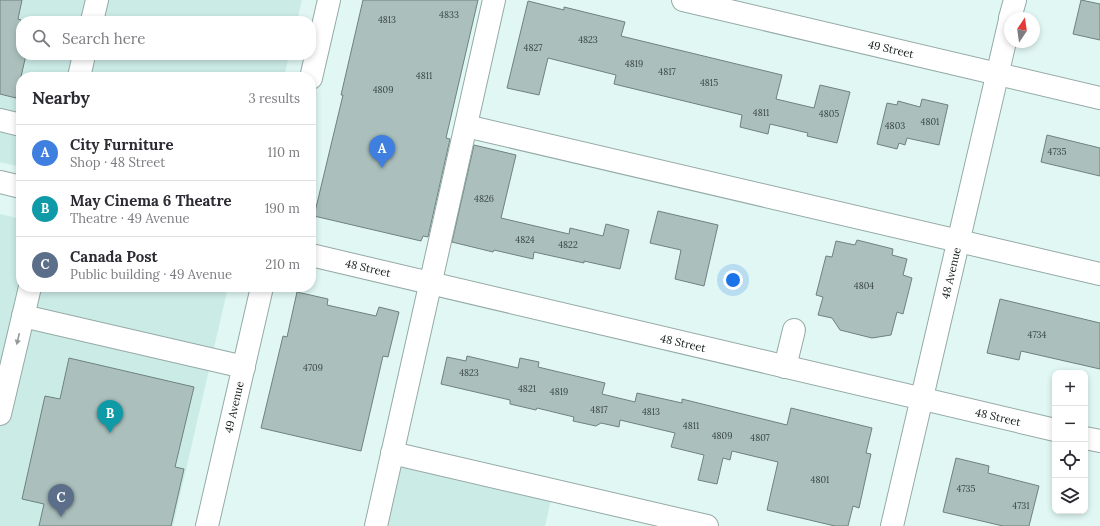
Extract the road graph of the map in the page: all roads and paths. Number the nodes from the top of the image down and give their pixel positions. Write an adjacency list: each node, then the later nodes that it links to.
1 (97, 0): 7 (street)
2 (329, 0): 8 (street)
3 (494, 0): 18 (street)
4 (683, 0): 14 (street, 49 Street)
5 (1015, 0): 6 (street, 48 Avenue)
6 (1012, 12)
7 (93, 16)
8 (316, 36)
9 (1004, 44): 14 (street, 48 Avenue)
10 (83, 60): 12 (street)
11 (313, 60): 13 (street)
12 (80, 72)
13 (312, 72)
14 (997, 74): 15 (street, 49 Street); 21 (street, 48 Avenue)
15 (1100, 98)
16 (0, 120): 17 (street)
17 (16, 124)
18 (466, 126): 21 (street); 24 (street)
19 (0, 182): 20 (street)
20 (16, 186)
21 (959, 240): 23 (street); 31 (street, 48 Avenue)
22 (316, 256): 24 (street, 48 Street)
23 (1100, 274)
24 (430, 283): 30 (street, 48 Street); 36 (street)
25 (29, 292): 27 (street)
26 (261, 292): 29 (street, 49 Avenue)
27 (23, 316): 29 (street); 32 (street, one-way to 32)
28 (794, 330): 30 (street)
29 (244, 367): 37 (street, 49 Avenue)
30 (785, 367): 31 (street, 48 Street)
31 (922, 399): 33 (street, 48 Street); 40 (street, 48 Avenue)
32 (0, 414)
33 (1052, 429)
34 (1088, 439): 35 (street)
35 (1100, 441)
36 (392, 453): 38 (street); 39 (street)
37 (206, 526)
38 (376, 526)
39 (707, 526)
40 (892, 526)

